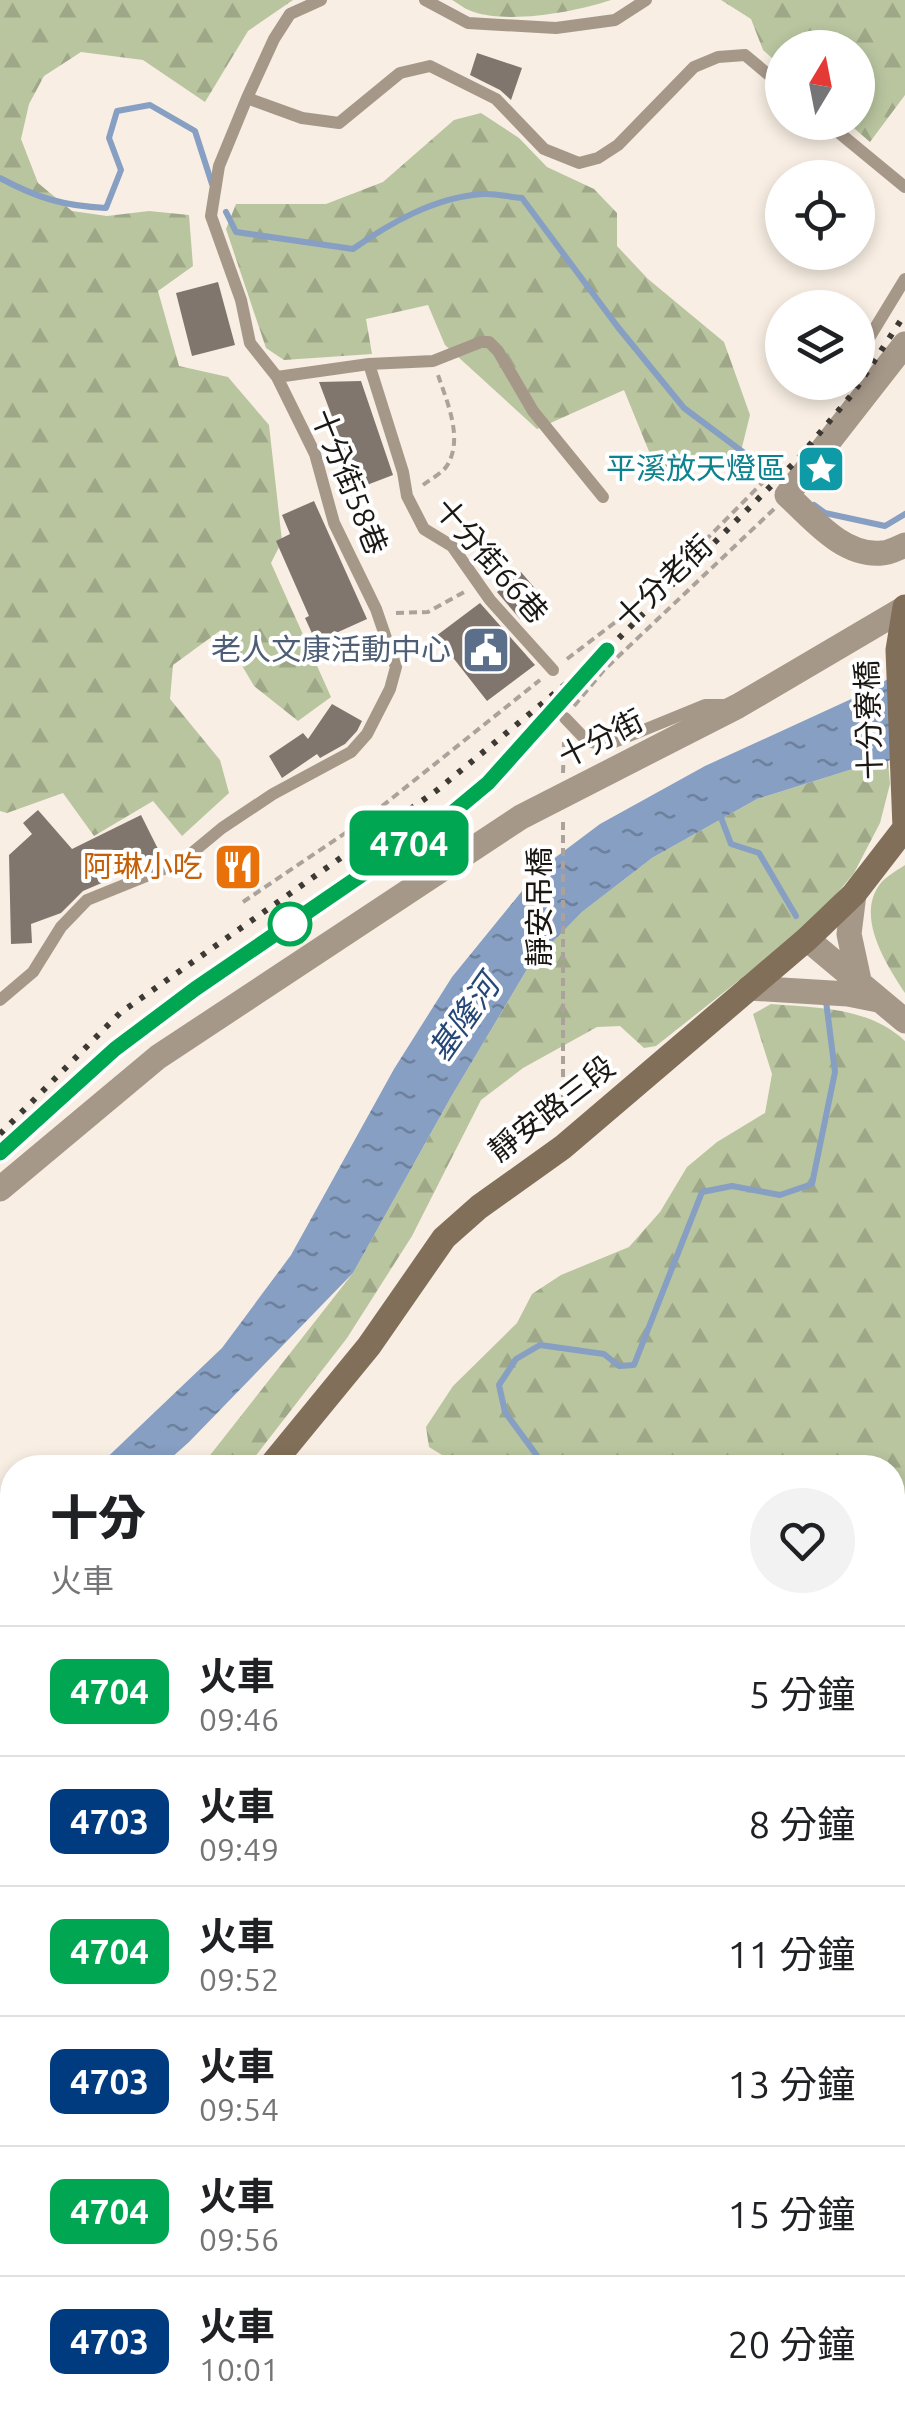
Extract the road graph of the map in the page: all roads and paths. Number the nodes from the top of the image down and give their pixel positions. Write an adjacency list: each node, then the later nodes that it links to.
1 (321, 0): 5 (lane)
2 (425, 0): 3 (lane)
3 (646, 0)
4 (765, 72): 5 (lane)
5 (247, 98): 13 (lane, 十分街58巷)
6 (848, 140): 7 (lane)
7 (905, 187)
8 (905, 279): 9 (lane)
9 (875, 328)
10 (905, 344): 14 (street)
11 (433, 362): 12 (lane); 15 (path); 16 (lane)
12 (369, 364): 13 (lane); 15 (lane, 十分街66巷)
13 (278, 377): 20 (lane, 十分街58巷)
14 (787, 495): 17 (street); 23 (path, 十分老街)
15 (407, 496): 18 (lane, 十分街66巷)
16 (603, 498)
17 (905, 546)
18 (478, 583): 20 (path); 21 (lane, 十分街66巷)
19 (904, 608): 22 (street, 十分街); 26 (main road, 十分寮橋)
20 (376, 609): 31 (lane, 十分街58巷)
21 (553, 670)
22 (738, 706): 23 (lane); 34 (street, 十分街)
23 (566, 718): 24 (path)
24 (562, 781)
25 (562, 820): 33 (path, 靜安吊橋)
26 (905, 828): 27 (main road, 靜安路三段)
27 (854, 894): 28 (main road, 靜安路三段); 30 (street)
28 (806, 939): 29 (main road, 靜安路三段); 30 (street)
29 (749, 988): 30 (street); 33 (main road, 靜安路三段)
30 (869, 992): 32 (street)
31 (0, 1000)
32 (905, 1021)
33 (563, 1147): 35 (main road, 靜安路三段)
34 (0, 1189)
35 (281, 1455)

